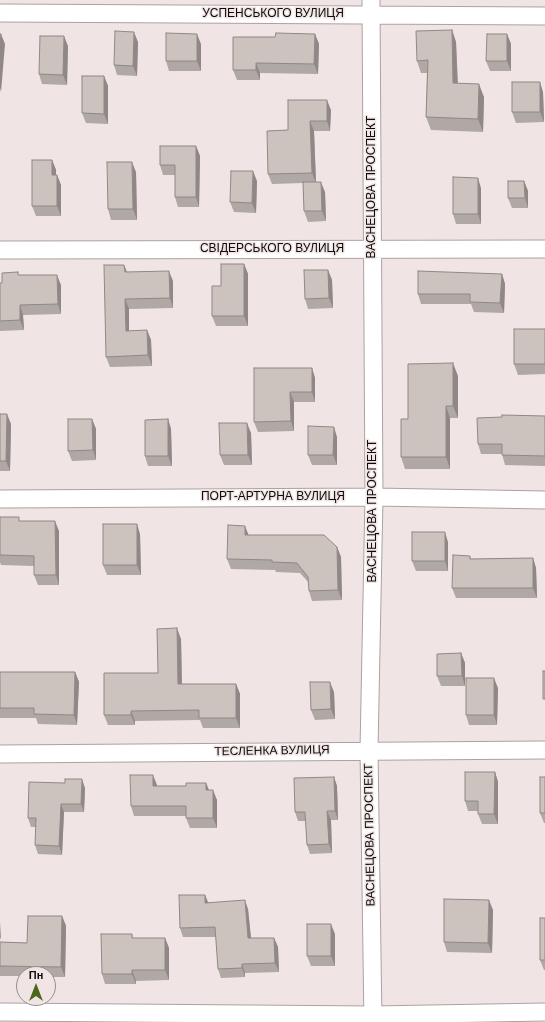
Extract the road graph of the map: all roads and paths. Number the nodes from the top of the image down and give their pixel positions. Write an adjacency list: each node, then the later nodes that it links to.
1 (371, 7): 2 (street, УСПЕНСЬКОГО ВУЛИЦЯ); 3 (street, УСПЕНСЬКОГО ВУЛИЦЯ); 4 (street, ВАСНЕЦОВА ПРОСПЕКТ)
2 (0, 12)
3 (545, 16)
4 (372, 248): 5 (street, СВІДЕРСЬКОГО ВУЛИЦЯ); 6 (street, СВІДЕРСЬКОГО ВУЛИЦЯ); 7 (street, ВАСНЕЦОВА ПРОСПЕКТ)
5 (545, 249)
6 (0, 250)
7 (374, 496): 8 (street, ПОРТ-АРТУРНА ВУЛИЦЯ); 9 (street, ПОРТ-АРТУРНА ВУЛИЦЯ); 10 (street, ВАСНЕЦОВА ПРОСПЕКТ)
8 (0, 499)
9 (545, 500)
10 (369, 750): 11 (street, ТЕСЛЕНКА ВУЛИЦЯ); 12 (street, ТЕСЛЕНКА ВУЛИЦЯ); 15 (street, ВАСНЕЦОВА ПРОСПЕКТ)
11 (545, 750)
12 (0, 754)
13 (0, 1012): 15 (street)
14 (545, 1012): 15 (street)
15 (373, 1018)

